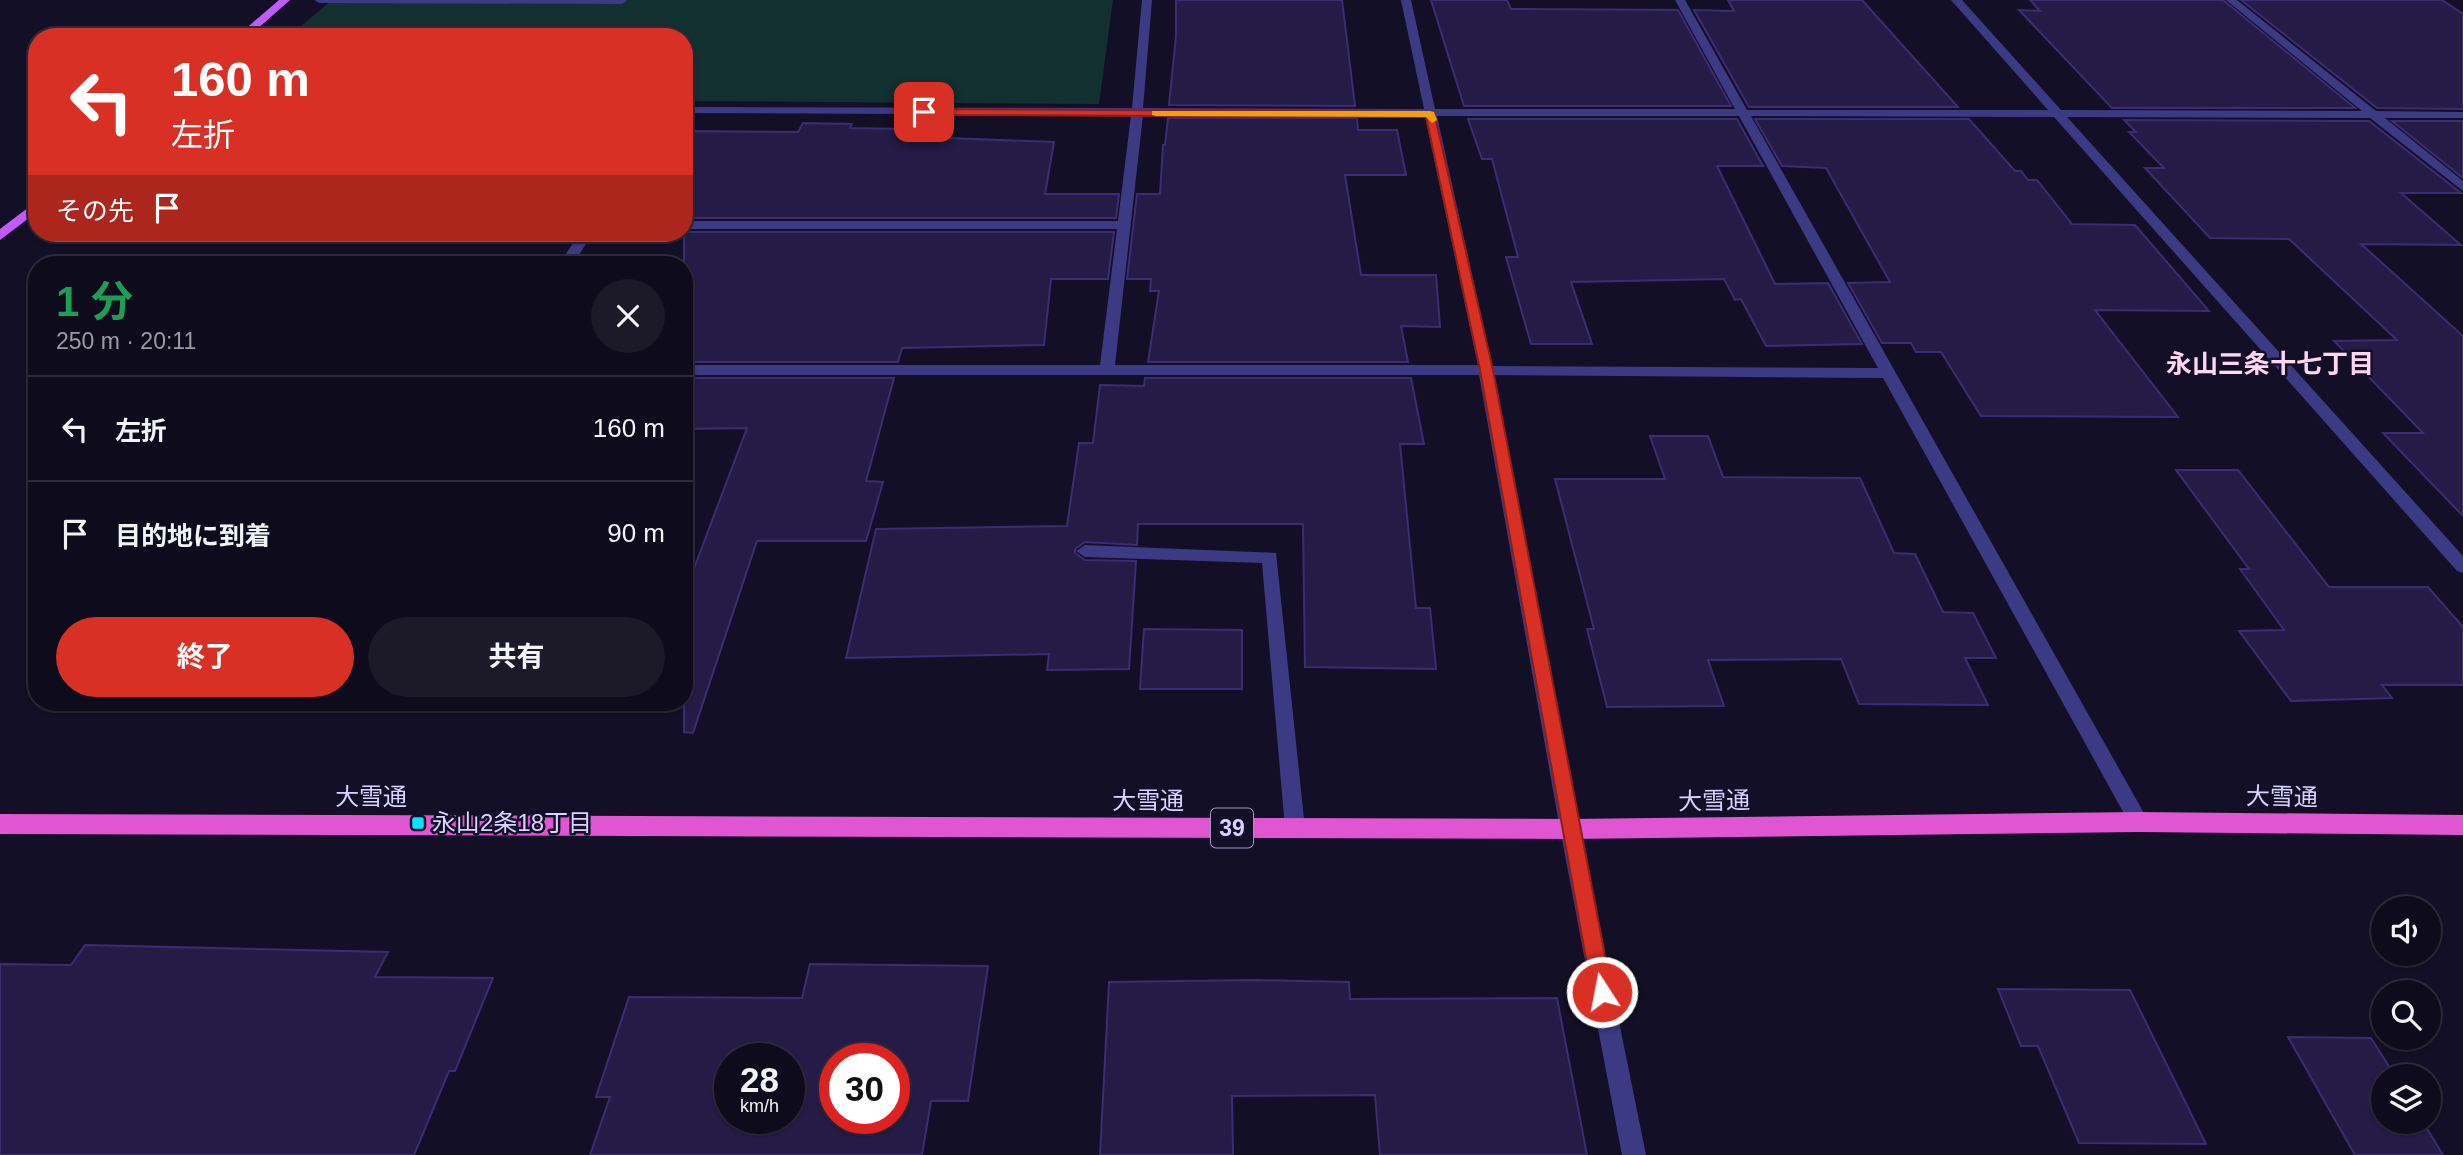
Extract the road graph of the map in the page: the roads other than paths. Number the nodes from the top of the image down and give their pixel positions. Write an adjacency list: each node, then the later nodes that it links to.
1 (285, 0): 9 (main road)
2 (319, 0): 8 (street)
3 (1147, 0): 11 (street)
4 (1406, 0): 13 (street)
5 (1680, 0): 12 (street)
6 (1956, 0): 14 (street)
7 (2231, 0): 16 (street)
8 (622, 1)
9 (252, 28)
10 (693, 110): 11 (street)
11 (1137, 113): 13 (street); 20 (street)
12 (1743, 113): 13 (street); 14 (street); 25 (street)
13 (1430, 114): 24 (street)
14 (2059, 115): 16 (street); 27 (street)
15 (2463, 115): 16 (street)
16 (2375, 116): 17 (street)
17 (2463, 187)
18 (28, 213): 21 (main road)
19 (693, 225): 20 (street)
20 (1123, 225): 23 (street)
21 (0, 236)
22 (693, 370): 23 (street)
23 (1107, 370): 24 (street)
24 (1486, 370): 25 (street); 32 (street)
25 (1888, 373): 28 (street)
26 (1086, 551): 31 (street)
27 (2463, 567)
28 (2140, 822): 30 (highway, 大雪通 / 39); 32 (highway, 大雪通 / 39)
29 (0, 824): 31 (highway, 大雪通 / 39)
30 (2463, 825)
31 (1295, 828): 32 (highway, 大雪通 / 39)
32 (1570, 829): 33 (street)
33 (1634, 1155)

